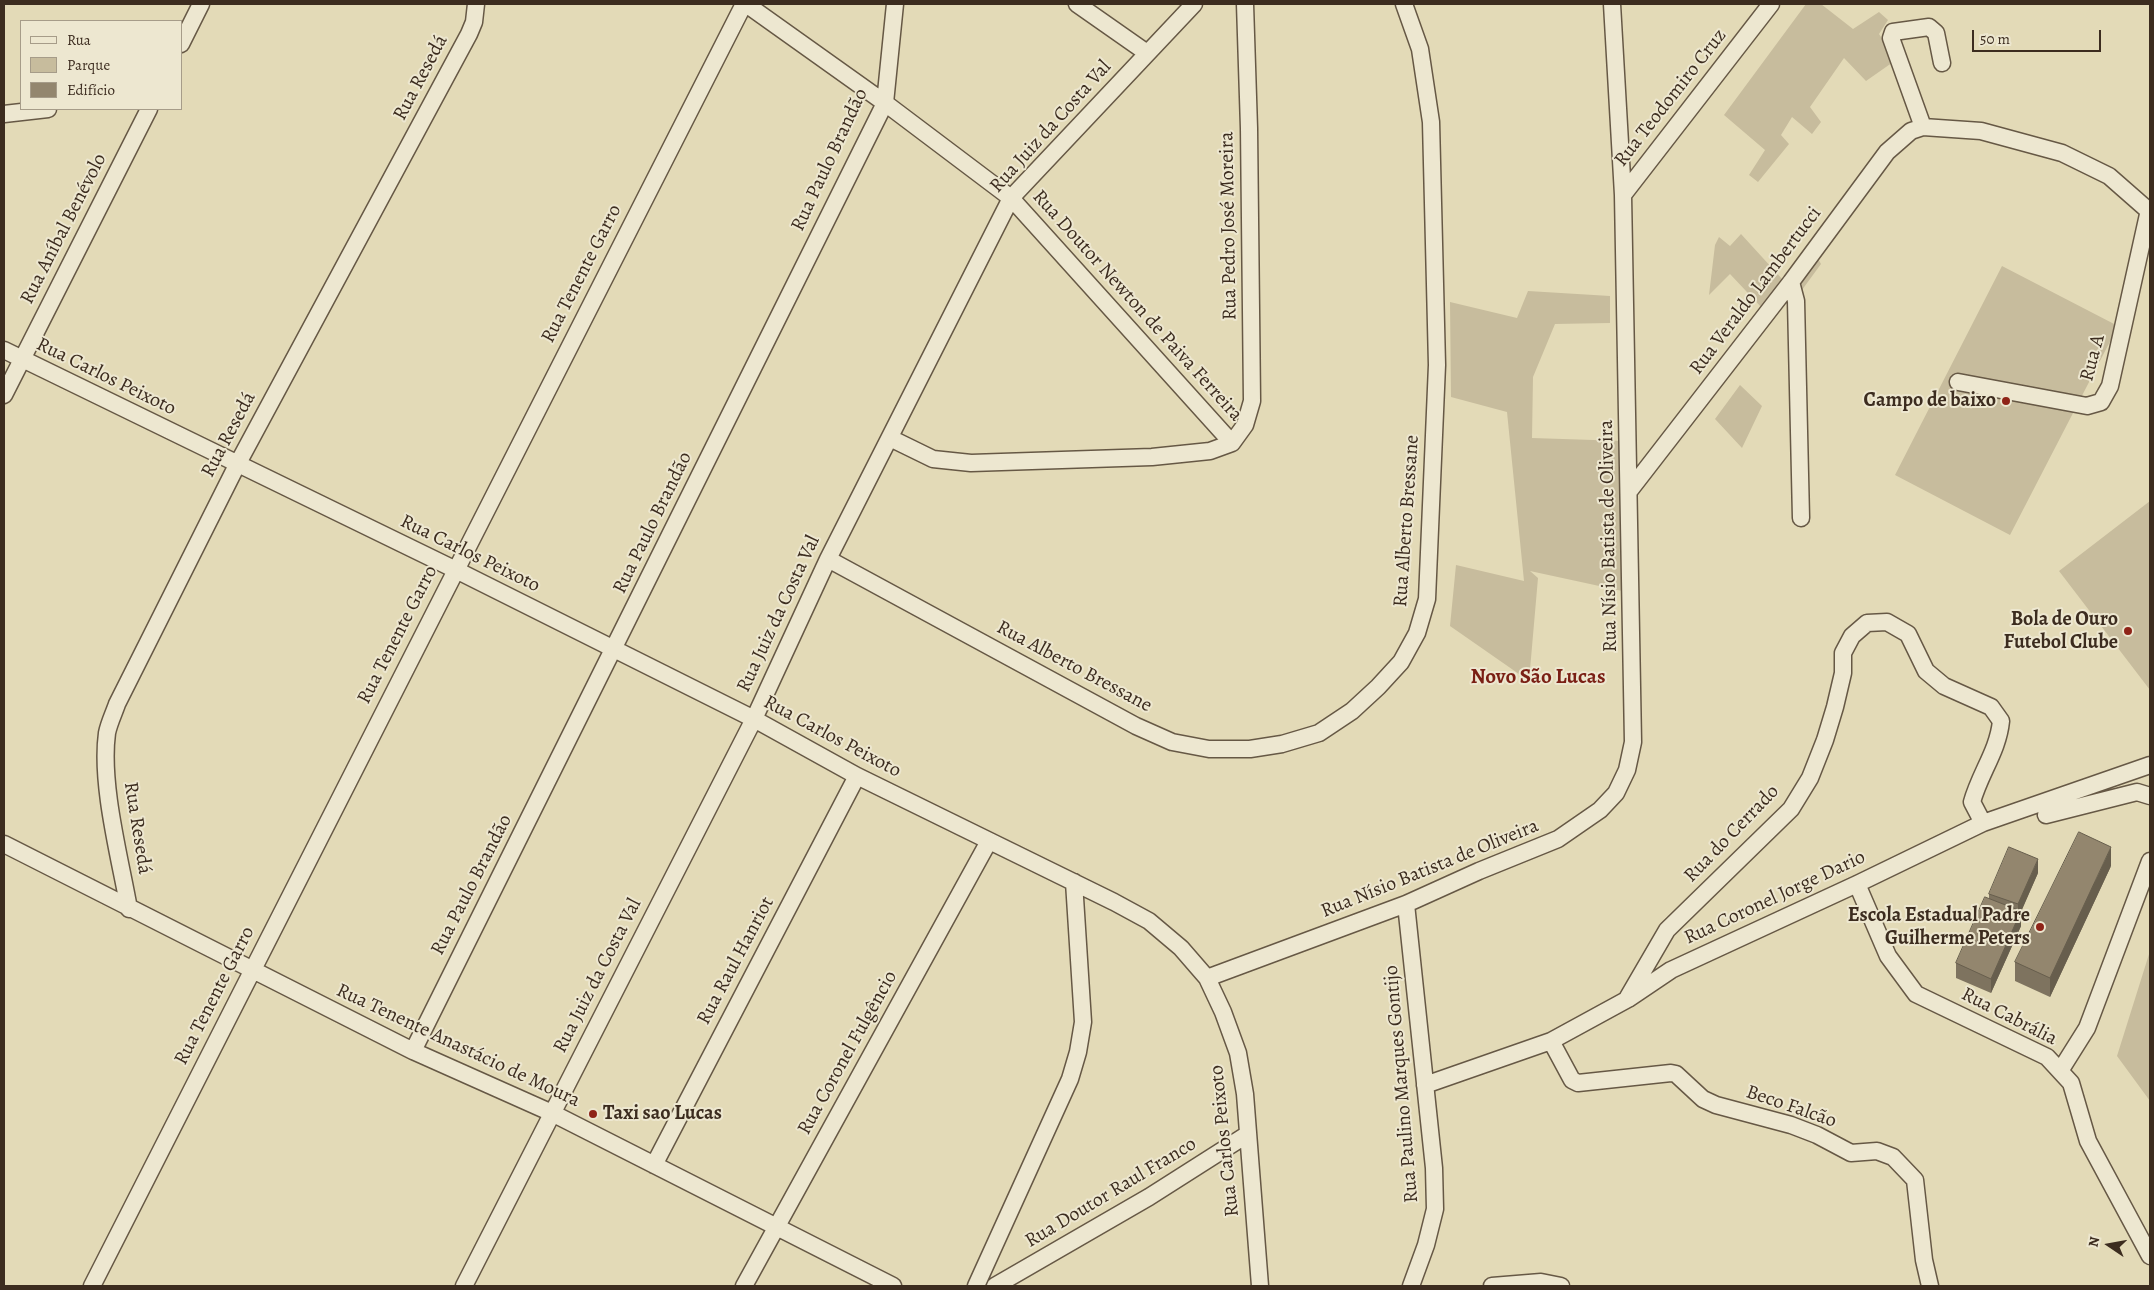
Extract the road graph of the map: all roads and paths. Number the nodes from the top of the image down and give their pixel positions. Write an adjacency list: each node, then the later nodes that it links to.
1 (201, 4): 11 (street)
2 (476, 4): 29 (street, Rua Resedá)
3 (745, 4): 14 (street, Rua Doutor Newton de Paiva Ferreira); 33 (street, Rua Tenente Garro)
4 (895, 4): 14 (street, Rua Paulo Brandão)
5 (1077, 4): 12 (street)
6 (1194, 4): 12 (street, Rua Juiz da Costa Val)
7 (1245, 4): 28 (street, Rua Pedro José Moreira)
8 (1404, 4): 32 (street, Rua Alberto Bressane)
9 (1612, 4): 19 (street, Rua Nísio Batista de Oliveira)
10 (1771, 4): 19 (street, Rua Teodomiro Cruz)
11 (182, 42)
12 (1146, 53): 20 (street, Rua Juiz da Costa Val)
13 (1942, 63): 18 (street)
14 (885, 103): 20 (street, Rua Doutor Newton de Paiva Ferreira); 34 (street, Rua Paulo Brandão)
15 (39, 110): 17 (street)
16 (147, 110): 24 (street, Rua Aníbal Benévolo)
17 (4, 114)
18 (1923, 127): 21 (street); 22 (street, Rua Veraldo Lambertucci)
19 (1623, 195): 30 (street, Rua Nísio Batista de Oliveira)
20 (1011, 198): 27 (street, Rua Juiz da Costa Val); 28 (street, Rua Doutor Newton de Paiva Ferreira)
21 (2149, 211): 25 (street, Rua A)
22 (1791, 282): 30 (street, Rua Veraldo Lambertucci); 31 (street)
23 (4, 350): 24 (street, Rua Carlos Peixoto)
24 (22, 360): 26 (street, Rua Aníbal Benévolo); 29 (street, Rua Carlos Peixoto)
25 (1958, 382)
26 (4, 395)
27 (890, 438): 28 (street); 32 (street, Rua Juiz da Costa Val)
28 (1232, 443)
29 (237, 465): 33 (street, Rua Carlos Peixoto); 47 (street, Rua Resedá)
30 (1630, 490): 46 (street, Rua Nísio Batista de Oliveira)
31 (1801, 518)
32 (828, 559): 35 (street, Rua Juiz da Costa Val)
33 (456, 570): 34 (street, Rua Carlos Peixoto); 48 (street, Rua Tenente Garro)
34 (614, 650): 35 (street, Rua Carlos Peixoto); 52 (street, Rua Paulo Brandão)
35 (754, 719): 37 (street, Rua Carlos Peixoto); 55 (street, Rua Juiz da Costa Val)
36 (2150, 765): 40 (street, Rua Coronel Jorge Dario)
37 (857, 776): 41 (street, Rua Carlos Peixoto); 57 (street, Rua Raul Hanriot)
38 (2150, 796): 39 (street)
39 (2046, 815)
40 (1983, 823): 45 (street, Rua Coronel Jorge Dario); 50 (street, Rua do Cerrado)
41 (990, 842): 44 (street, Rua Carlos Peixoto); 58 (street, Rua Coronel Fulgêncio)
42 (4, 844): 47 (street, Rua Tenente Anastácio de Moura)
43 (2150, 861): 53 (street)
44 (1074, 882): 49 (street, Rua Carlos Peixoto); 64 (street)
45 (1857, 884): 50 (street, Rua Coronel Jorge Dario); 53 (street, Rua Cabrália)
46 (1406, 904): 49 (street, Rua Nísio Batista de Oliveira); 54 (street, Rua Paulino Marques Gontijo)
47 (129, 909): 48 (street, Rua Tenente Anastácio de Moura)
48 (251, 970): 52 (street, Rua Tenente Anastácio de Moura); 60 (street, Rua Tenente Garro)
49 (1207, 978): 56 (street, Rua Carlos Peixoto)
50 (1628, 999): 51 (street, Rua Coronel Jorge Dario)
51 (1551, 1041): 54 (street, Rua Coronel Jorge Dario); 70 (street, Beco Falcão)
52 (412, 1051): 55 (street, Rua Tenente Anastácio de Moura)
53 (2060, 1071): 59 (street, Rua Cabrália)
54 (1425, 1085): 67 (street, Rua Paulino Marques Gontijo)
55 (552, 1113): 57 (street, Rua Tenente Anastácio de Moura); 61 (street, Rua Juiz da Costa Val)
56 (1248, 1134): 65 (street, Rua Doutor Raul Franco); 66 (street, Rua Carlos Peixoto)
57 (654, 1165): 58 (street, Rua Tenente Anastácio de Moura)
58 (775, 1228): 62 (street, Rua Coronel Fulgêncio); 63 (street, Rua Tenente Anastácio de Moura)
59 (2150, 1256)
60 (92, 1286)
61 (464, 1286)
62 (744, 1286)
63 (893, 1286)
64 (976, 1286)
65 (995, 1286)
66 (1260, 1286)
67 (1411, 1286)
68 (1492, 1286): 69 (street)
69 (1561, 1286)
70 (1930, 1286)

